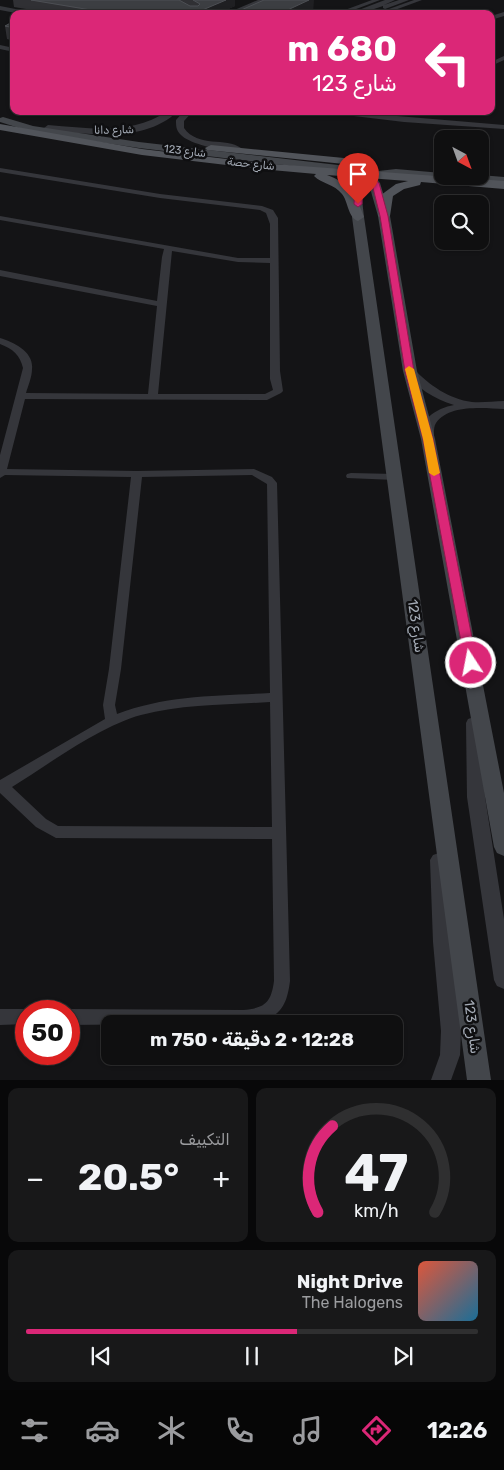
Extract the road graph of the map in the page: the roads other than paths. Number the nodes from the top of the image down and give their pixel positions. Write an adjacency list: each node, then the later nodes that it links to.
1 (259, 0): 8 (street)
2 (377, 0): 9 (street)
3 (392, 0): 10 (street)
4 (406, 0): 11 (street)
5 (419, 0): 12 (street)
6 (10, 5): 7 (street)
7 (1, 10)
8 (237, 10)
9 (348, 10)
10 (363, 10)
11 (377, 10)
12 (390, 10)
13 (168, 115): 20 (street, شارع دانا)
14 (183, 115): 21 (street)
15 (355, 115): 17 (street)
16 (411, 115): 17 (street)
17 (404, 120): 19 (street)
18 (1, 122): 20 (main road, شارع حصة); 22 (main road, شارع حصة); 25 (main road, شارع 123)
19 (504, 126)
20 (48, 128): 21 (main road, شارع حصة)
21 (272, 154): 23 (main road, شارع حصة)
22 (260, 166): 25 (main road, شارع حصة); 31 (main road)
23 (434, 169)
24 (0, 170): 34 (street)
25 (368, 175): 26 (main road, شارع 123); 29 (main road, شارع حصة); 30 (main road); 31 (main road, شارع 123)
26 (434, 176)
27 (489, 176): 29 (main road)
28 (489, 180): 29 (main road)
29 (503, 181): 30 (main road)
30 (384, 216): 38 (main road)
31 (358, 217): 47 (main road, شارع 123)
32 (0, 218): 33 (street)
33 (173, 249): 34 (street); 36 (street)
34 (274, 264): 40 (street)
35 (0, 273): 36 (street)
36 (163, 301): 40 (street)
37 (0, 341): 39 (street)
38 (410, 371): 41 (street); 43 (main road)
39 (20, 396): 40 (street); 44 (street)
40 (153, 396)
41 (476, 405): 42 (street); 43 (street)
42 (504, 405)
43 (428, 439): 48 (main road)
44 (0, 474): 45 (street)
45 (137, 474): 49 (street); 50 (street)
46 (351, 476): 47 (street)
47 (395, 476): 51 (main road, شارع 123)
48 (475, 682): 54 (main road); 55 (street)
49 (277, 697): 50 (street); 53 (street)
50 (118, 719): 52 (street)
51 (436, 767): 61 (street); 62 (main road, شارع 123)
52 (1, 786): 53 (street)
53 (279, 833): 56 (street)
54 (504, 847)
55 (504, 980)
56 (268, 1015)
57 (0, 1017): 58 (street)
58 (15, 1017)
59 (80, 1017): 60 (street)
60 (101, 1017)
61 (441, 1080)
62 (478, 1080)

